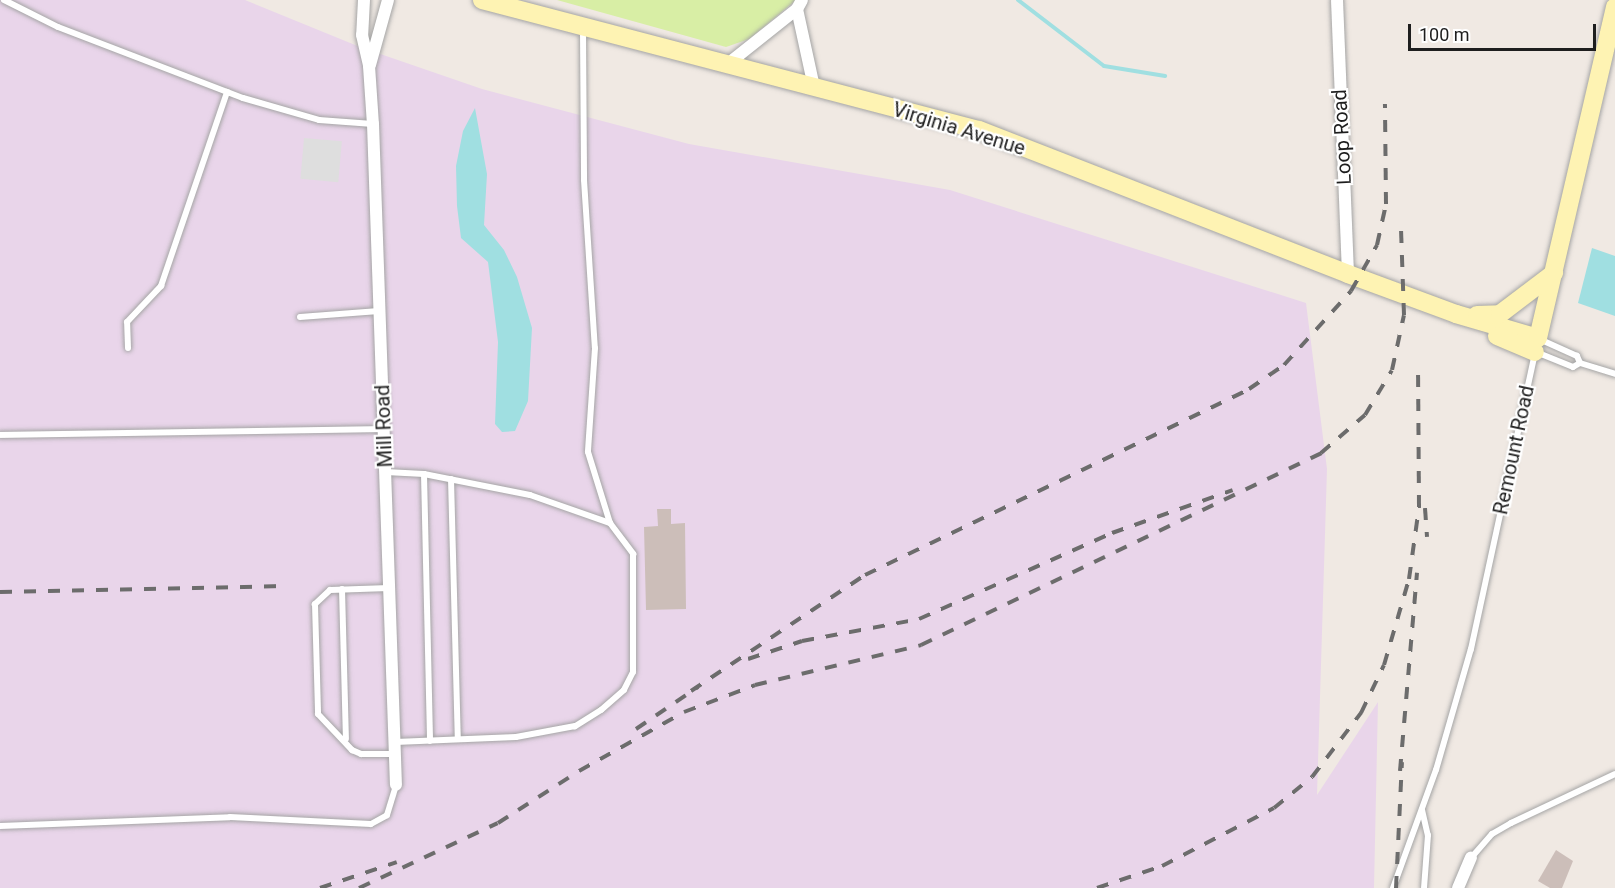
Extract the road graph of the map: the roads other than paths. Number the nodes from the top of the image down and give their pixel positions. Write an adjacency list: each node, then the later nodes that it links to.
1 (4, 0): 12 (lane)
2 (364, 0): 10 (street, Mill Road)
3 (388, 0): 10 (street, Mill Road)
4 (482, 0): 8 (main road, Virginia Avenue)
5 (1336, 0): 15 (street, Loop Road)
6 (800, 5): 9 (street); 11 (street)
7 (1615, 7): 14 (main road, Remount Road)
8 (583, 26): 9 (main road, Virginia Avenue); 28 (lane)
9 (729, 63): 11 (main road, Virginia Avenue)
10 (369, 66): 13 (street, Mill Road)
11 (814, 87): 15 (main road, Virginia Avenue)
12 (227, 92): 13 (lane); 20 (lane)
13 (373, 124): 16 (street, Mill Road)
14 (1554, 273): 17 (main road); 19 (main road, Remount Road)
15 (1347, 274): 17 (main road, Virginia Avenue)
16 (380, 311): 18 (lane); 23 (street, Mill Road)
17 (1463, 315): 19 (main road, Virginia Avenue)
18 (300, 318)
19 (1537, 345): 21 (lane); 21 (lane); 37 (lane, Remount Road)
20 (128, 348)
21 (1580, 363): 22 (lane)
22 (1615, 374)
23 (384, 429): 24 (lane); 25 (street, Mill Road)
24 (0, 435)
25 (385, 472): 26 (lane); 29 (street, Mill Road)
26 (423, 474): 27 (lane); 33 (lane)
27 (451, 479): 28 (lane); 32 (lane)
28 (610, 523): 32 (lane)
29 (390, 588): 30 (lane); 34 (street, Mill Road)
30 (342, 589): 31 (lane); 31 (lane)
31 (345, 739): 34 (lane)
32 (458, 740): 33 (lane)
33 (430, 741): 34 (lane)
34 (395, 748): 36 (street, Mill Road)
35 (1615, 774): 39 (lane)
36 (396, 785): 38 (lane)
37 (1422, 810): 40 (lane, Remount Road); 41 (lane)
38 (0, 826)
39 (1471, 858): 42 (street)
40 (1394, 888)
41 (1424, 888)
42 (1458, 888)

